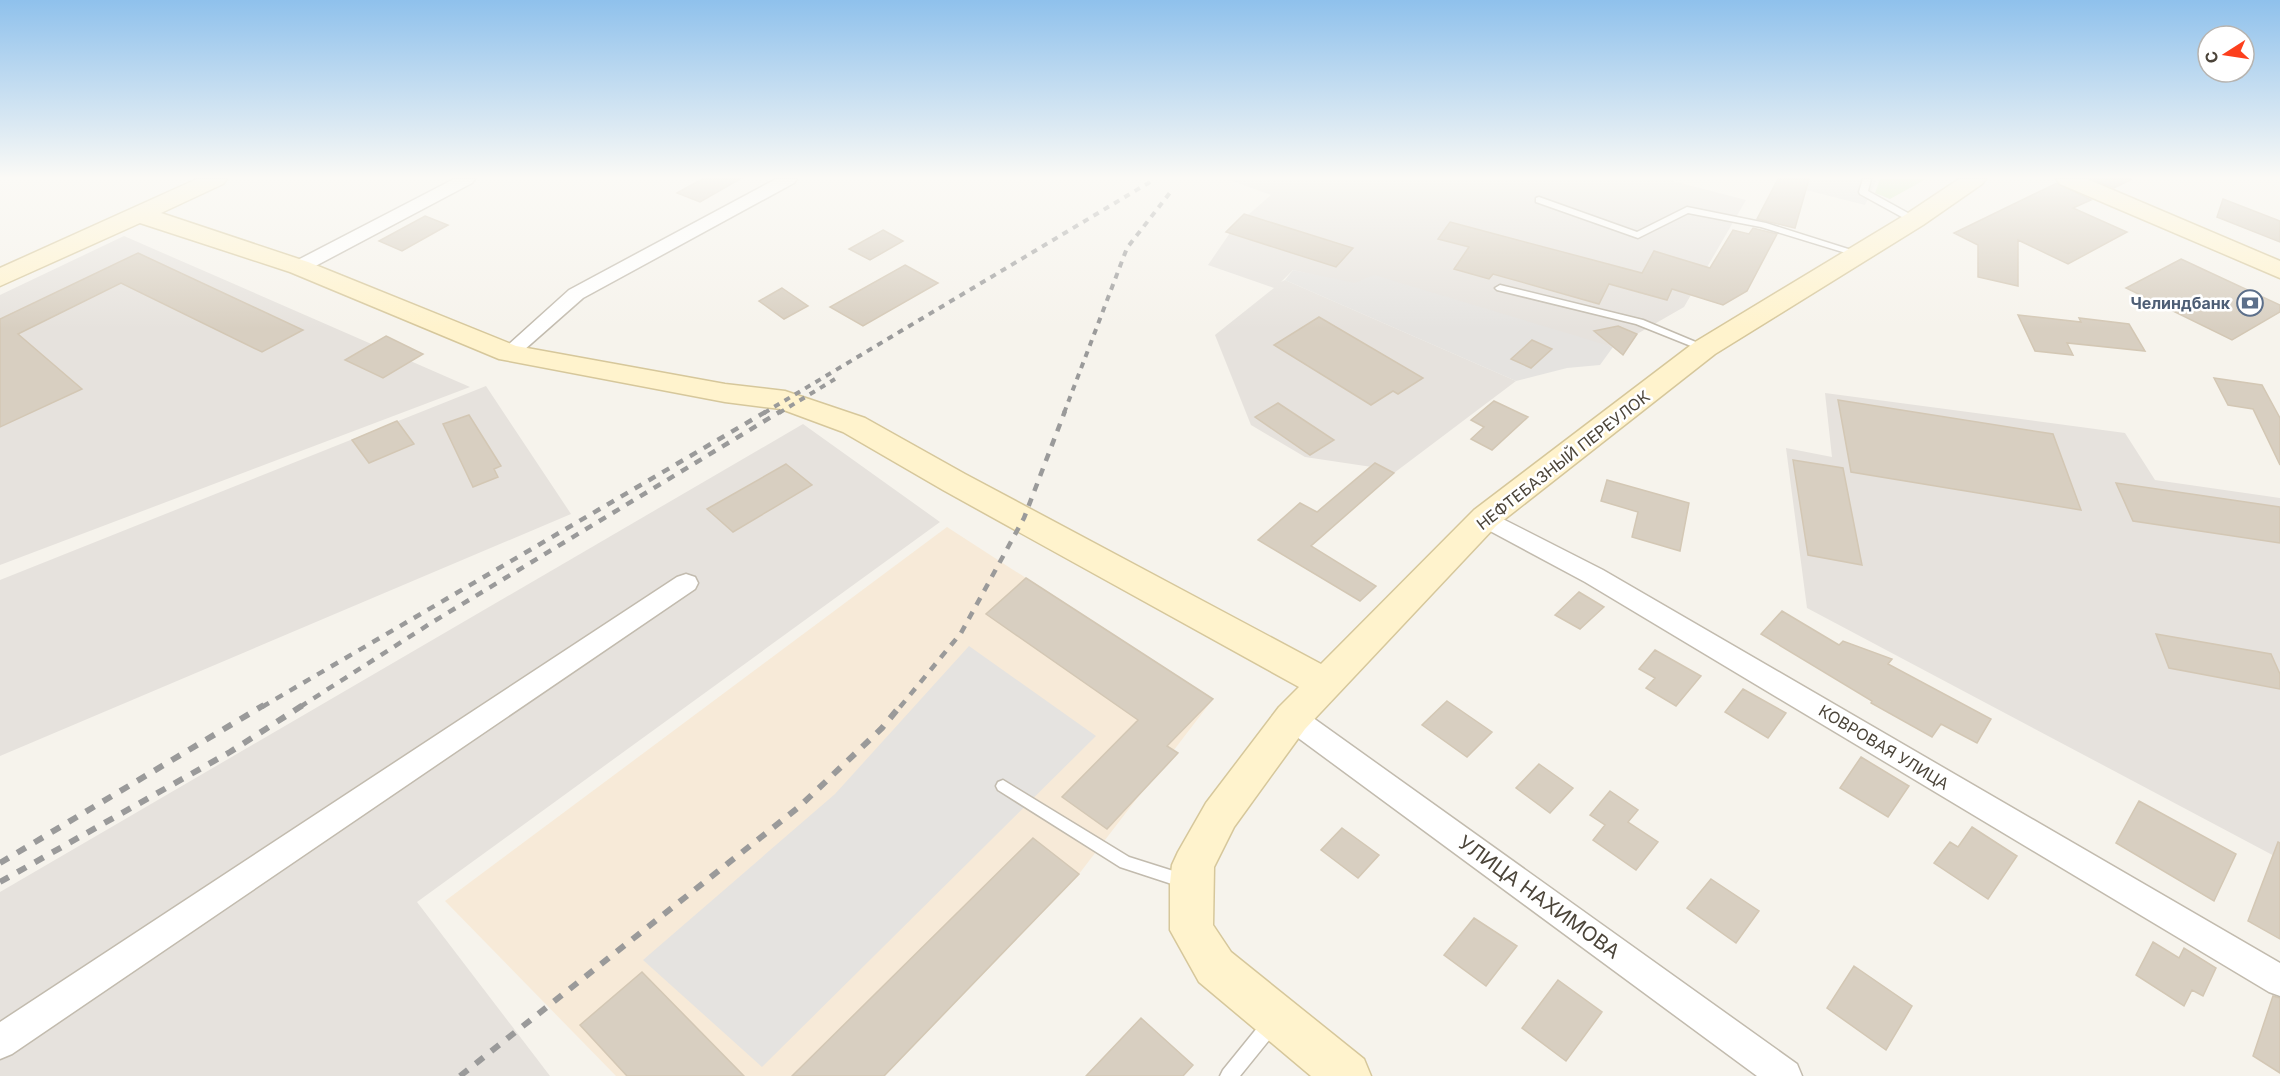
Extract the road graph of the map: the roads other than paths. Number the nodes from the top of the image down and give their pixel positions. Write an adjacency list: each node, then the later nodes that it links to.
1 (106, 229): 13 (street)
2 (185, 229): 11 (street)
3 (371, 229): 11 (street)
4 (695, 229): 16 (street)
5 (1622, 229): 6 (lane)
6 (1649, 229)
7 (1777, 229): 10 (lane)
8 (1899, 229): 10 (street, НЕФТЕБАЗНЫЙ ПЕРЕУЛОК)
9 (2185, 229): 12 (street)
10 (1859, 254): 15 (street, НЕФТЕБАЗНЫЙ ПЕРЕУЛОК)
11 (299, 267): 16 (street)
12 (2280, 270)
13 (0, 278)
14 (1500, 288): 15 (lane)
15 (1705, 348): 17 (street, НЕФТЕБАЗНЫЙ ПЕРЕУЛОК)
16 (509, 353): 19 (street)
17 (1485, 518): 19 (street, НЕФТЕБАЗНЫЙ ПЕРЕУЛОК); 23 (street, КОВРОВАЯ УЛИЦА)
18 (686, 583): 25 (street)
19 (1324, 683): 20 (street, НЕФТЕБАЗНЫЙ ПЕРЕУЛОК)
20 (1292, 718): 22 (street, НЕФТЕБАЗНЫЙ ПЕРЕУЛОК); 28 (street, УЛИЦА НАХИМОВА)
21 (1003, 786): 22 (lane)
22 (1191, 883): 24 (street, НЕФТЕБАЗНЫЙ ПЕРЕУЛОК)
23 (2280, 981)
24 (1277, 1018): 26 (lane); 27 (street, НЕФТЕБАЗНЫЙ ПЕРЕУЛОК)
25 (0, 1042)
26 (1229, 1076)
27 (1347, 1076)
28 (1785, 1076)

